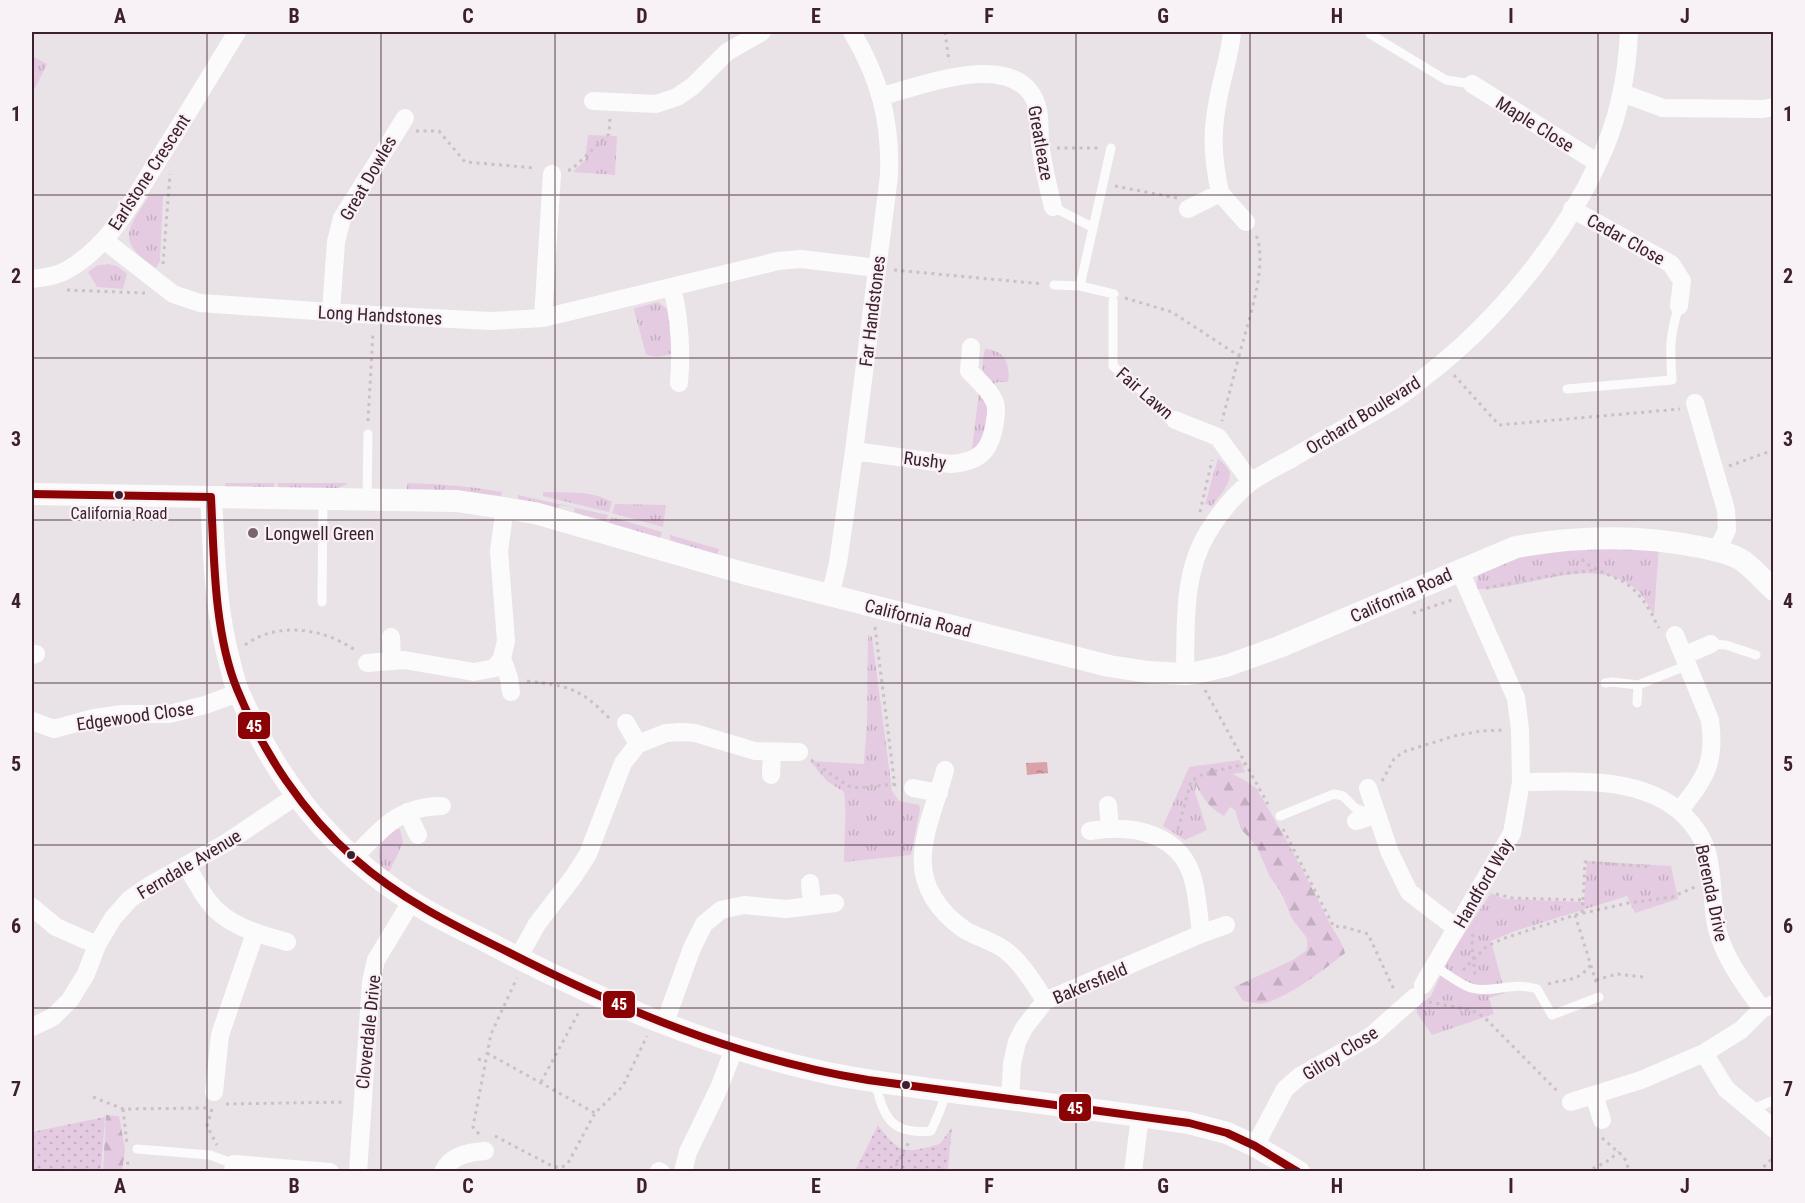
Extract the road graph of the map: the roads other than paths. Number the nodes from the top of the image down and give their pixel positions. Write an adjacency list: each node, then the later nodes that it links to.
1 (237, 32): 22 (street, Earlstone Crescent)
2 (762, 32): 10 (street)
3 (852, 32): 9 (street, Far Handstones)
4 (1232, 32): 16 (street)
5 (1371, 32): 7 (lane)
6 (1629, 32): 8 (street, Orchard Boulevard)
7 (1472, 84): 14 (street, Maple Close)
8 (1622, 93): 11 (street); 14 (street, Orchard Boulevard)
9 (882, 96): 18 (street, Greatleaze); 23 (street, Far Handstones)
10 (593, 101)
11 (1773, 107)
12 (401, 124): 29 (street, Great Dowles)
13 (1111, 148): 21 (lane)
14 (1598, 163): 19 (street, Orchard Boulevard)
15 (552, 171): 30 (street)
16 (1220, 193): 17 (street); 20 (street)
17 (1195, 206)
18 (1053, 207): 21 (lane)
19 (1572, 209): 28 (street, Cedar Close); 38 (street, Orchard Boulevard)
20 (1246, 222)
21 (1092, 227): 26 (lane)
22 (104, 240): 24 (street, Earlstone Crescent); 29 (street, Long Handstones)
23 (877, 268): 27 (street, Long Handstones); 37 (street, Far Handstones)
24 (32, 279)
25 (1054, 285): 26 (lane)
26 (1080, 286): 35 (lane, Fair Lawn)
27 (672, 287): 30 (street, Long Handstones); 32 (street)
28 (1679, 306): 33 (lane)
29 (331, 312): 30 (street, Long Handstones)
30 (543, 318)
31 (971, 347): 37 (street, Rushy)
32 (679, 382)
33 (1567, 389)
34 (1696, 405): 44 (street)
35 (1175, 420): 38 (street, Fair Lawn)
36 (368, 434): 42 (lane)
37 (854, 451): 47 (street, Far Handstones)
38 (1251, 482): 57 (street, Orchard Boulevard)
39 (32, 494): 40 (street, California Road)
40 (211, 497): 41 (street, California Road); 61 (street)
41 (323, 499): 42 (street, California Road); 48 (lane)
42 (368, 500): 43 (street, California Road)
43 (505, 507): 47 (street, California Road); 53 (street)
44 (1717, 550): 45 (street, California Road); 46 (street, California Road)
45 (1459, 569): 57 (street, California Road); 68 (street, Handford Way)
46 (1773, 590)
47 (830, 596): 57 (street, California Road)
48 (322, 602)
49 (1675, 635): 54 (street)
50 (391, 638): 55 (street)
51 (1710, 644): 52 (lane); 54 (street)
52 (1756, 655)
53 (502, 658): 55 (street); 59 (street)
54 (1686, 660): 60 (lane); 75 (street)
55 (392, 661): 56 (street)
56 (370, 663)
57 (1190, 674)
58 (1605, 683): 60 (lane)
59 (510, 685)
60 (1638, 685): 62 (lane)
61 (238, 693): 63 (street, Edgewood Close); 72 (street)
62 (1637, 703)
63 (32, 722)
64 (627, 725): 65 (street)
65 (638, 744): 67 (street); 96 (street)
66 (945, 770): 70 (street)
67 (771, 776)
68 (1521, 782): 75 (street, Berenda Drive); 91 (street, Handford Way)
69 (904, 790): 70 (street)
70 (939, 793): 100 (street)
71 (1370, 793): 77 (street)
72 (296, 796): 83 (street); 84 (street, Ferndale Avenue)
73 (1108, 805): 80 (street)
74 (442, 806): 76 (street)
75 (1679, 811): 101 (street, Berenda Drive)
76 (407, 812): 82 (street); 83 (street)
77 (1376, 815): 78 (lane); 79 (street); 91 (street)
78 (1280, 821)
79 (1356, 821)
80 (1110, 828): 81 (street); 93 (street)
81 (1090, 831)
82 (418, 835)
83 (353, 858): 86 (street)
84 (186, 866): 92 (street); 95 (street, Ferndale Avenue)
85 (810, 883): 88 (street)
86 (411, 902): 96 (street); 122 (street, Cloverdale Drive)
87 (835, 903): 88 (street)
88 (813, 906): 102 (street)
89 (32, 907): 95 (street)
90 (1226, 925): 93 (street, Bakersfield)
91 (1465, 928): 97 (street, Handford Way)
92 (255, 933): 94 (street); 108 (street)
93 (1201, 934): 100 (street, Bakersfield)
94 (287, 942)
95 (97, 945): 103 (street, Ferndale Avenue)
96 (522, 960): 102 (street)
97 (1434, 966): 98 (street, Handford Way); 99 (lane)
98 (1414, 997): 118 (street, Gilroy Close)
99 (1599, 997)
100 (1045, 1002): 110 (street, Bakersfield)
101 (1768, 1006): 105 (street, Berenda Drive)
102 (659, 1023): 104 (street)
103 (32, 1027)
104 (734, 1048): 106 (street); 124 (street)
105 (1704, 1053): 109 (street, Berenda Drive); 113 (street)
106 (875, 1082): 107 (street); 107 (lane)
107 (947, 1091): 110 (street)
108 (214, 1092)
109 (1594, 1095): 112 (street, Berenda Drive); 115 (street)
110 (1010, 1100): 114 (street)
111 (1773, 1100): 113 (lane)
112 (1572, 1102)
113 (1751, 1110): 116 (street)
114 (1140, 1116): 118 (street); 125 (street)
115 (1602, 1120)
116 (1773, 1129)
117 (478, 1146): 123 (street)
118 (1255, 1146): 126 (street)
119 (137, 1149): 120 (lane)
120 (233, 1168): 121 (street)
121 (330, 1172)
122 (357, 1172)
123 (443, 1172)
124 (683, 1172)
125 (1133, 1172)
126 (1299, 1172)

